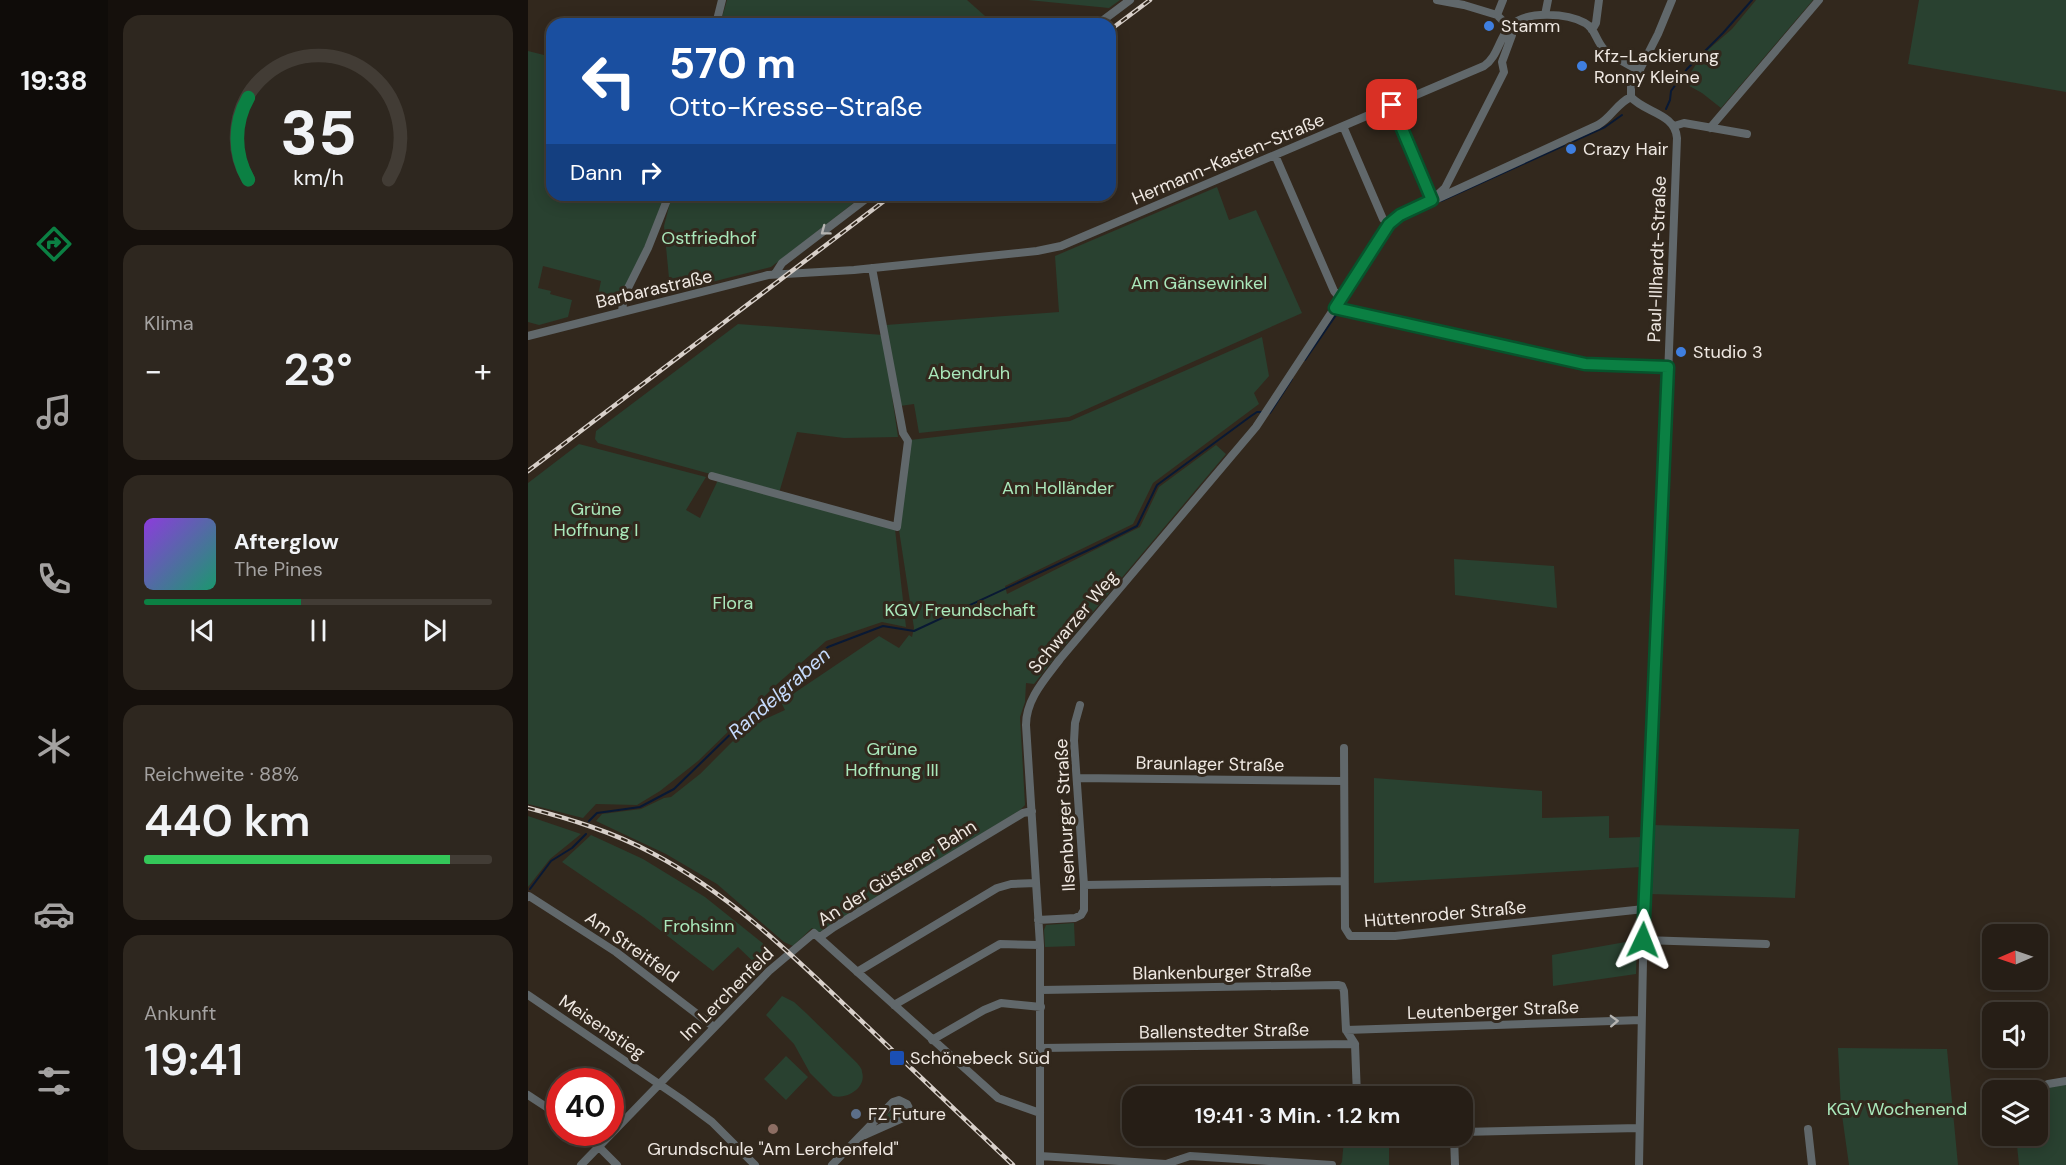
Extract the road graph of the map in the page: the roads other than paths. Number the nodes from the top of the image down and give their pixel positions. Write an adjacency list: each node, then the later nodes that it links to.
1 (723, 0): 11 (street)
2 (1130, 0): 12 (street)
3 (1437, 0): 9 (street)
4 (1503, 0): 9 (street)
5 (1548, 0): 10 (street)
6 (1599, 0): 14 (street)
7 (1672, 0): 17 (street)
8 (1820, 0): 22 (street)
9 (1497, 15): 13 (street)
10 (1545, 15): 13 (street); 14 (street)
11 (718, 18)
12 (1106, 18)
13 (1509, 27): 15 (street); 16 (street)
14 (1592, 30): 17 (street)
15 (1493, 57): 16 (street); 19 (street, Hermann-Kasten-Straße)
16 (1502, 62): 25 (street)
17 (1640, 71): 18 (street)
18 (1631, 97): 21 (street); 25 (street)
19 (1392, 105): 20 (street, Hermann-Kasten-Straße); 25 (street)
20 (1343, 126): 24 (street, Hermann-Kasten-Straße); 28 (street)
21 (1674, 126): 22 (street); 36 (street, Paul-Illhardt-Straße)
22 (1710, 128): 23 (street)
23 (1747, 134)
24 (1275, 155): 29 (street, Hermann-Kasten-Straße); 32 (street)
25 (1432, 200): 28 (street)
26 (667, 201): 34 (street)
27 (863, 201): 30 (street, one-way to 30)
28 (1389, 224): 32 (street)
29 (872, 268): 31 (street, Hermann-Kasten-Straße); 37 (street)
30 (775, 274): 31 (street, Barbarastraße); 34 (street, Barbarastraße)
31 (788, 274)
32 (1341, 299): 33 (street)
33 (1335, 308): 36 (street); 42 (street, Schwarzer Weg)
34 (622, 311): 35 (street, Barbarastraße)
35 (528, 336)
36 (1668, 367): 47 (street, Paul-Illhardt-Straße)
37 (712, 476)
38 (1080, 705): 40 (street, Ilsenburger Straße)
39 (1344, 748): 41 (street)
40 (1077, 778): 41 (street, Braunlager Straße); 45 (street, Ilsenburger Straße)
41 (1343, 781): 43 (street)
42 (1032, 811): 44 (street, Schwarzer Weg); 49 (street, An der Güstener Bahn)
43 (1344, 881): 45 (street); 47 (street, Hüttenroder Straße)
44 (1036, 883): 48 (street, Schwarzer Weg); 53 (street)
45 (1084, 885): 48 (street, Ilsenburger Straße)
46 (529, 897): 59 (street, Am Streitfeld)
47 (1644, 909): 50 (street, Paul-Illhardt-Straße)
48 (1038, 920): 52 (street, Schwarzer Weg)
49 (820, 938): 53 (street, An der Güstener Bahn); 59 (street, Im Lerchenfeld)
50 (1643, 940): 51 (street); 58 (street, Paul-Illhardt-Straße)
51 (1766, 944)
52 (1040, 945): 54 (street, Schwarzer Weg); 56 (street)
53 (857, 972): 56 (street, An der Güstener Bahn)
54 (1041, 990): 57 (street, Schwarzer Weg); 60 (street, Blankenburger Straße)
55 (528, 995): 66 (street, Meisenstieg)
56 (894, 1005): 61 (street, An der Güstener Bahn)
57 (1041, 1007): 61 (street); 63 (street, Schwarzer Weg)
58 (1641, 1020): 60 (street, Leutenberger Straße, one-way to 58); 72 (street, Paul-Illhardt-Straße)
59 (714, 1027): 66 (street, Im Lerchenfeld)
60 (1346, 1030): 62 (street, Blankenburger Straße)
61 (932, 1040): 70 (street, An der Güstener Bahn)
62 (1355, 1044): 63 (street, Ballenstedter Straße); 67 (street)
63 (1041, 1048): 70 (street, Schwarzer Weg)
64 (2066, 1081): 65 (street)
65 (2048, 1084)
66 (658, 1085): 71 (street, Im Lerchenfeld); 82 (street, Meisenstieg)
67 (1357, 1086)
68 (528, 1095): 69 (street)
69 (546, 1107)
70 (1040, 1113): 79 (street, Schwarzer Weg)
71 (624, 1120)
72 (1639, 1128): 74 (street); 87 (street, Paul-Illhardt-Straße)
73 (1808, 1129): 88 (street)
74 (1473, 1132)
75 (860, 1137): 75 (street); 83 (street)
76 (599, 1146): 80 (street, Im Lerchenfeld)
77 (601, 1146): 81 (street)
78 (1454, 1146): 86 (street)
79 (1040, 1156): 84 (street, Schwarzer Weg); 85 (street)
80 (581, 1165)
81 (617, 1165)
82 (755, 1165)
83 (832, 1165)
84 (1040, 1165)
85 (1332, 1165)
86 (1455, 1165)
87 (1639, 1165)
88 (1812, 1165)

